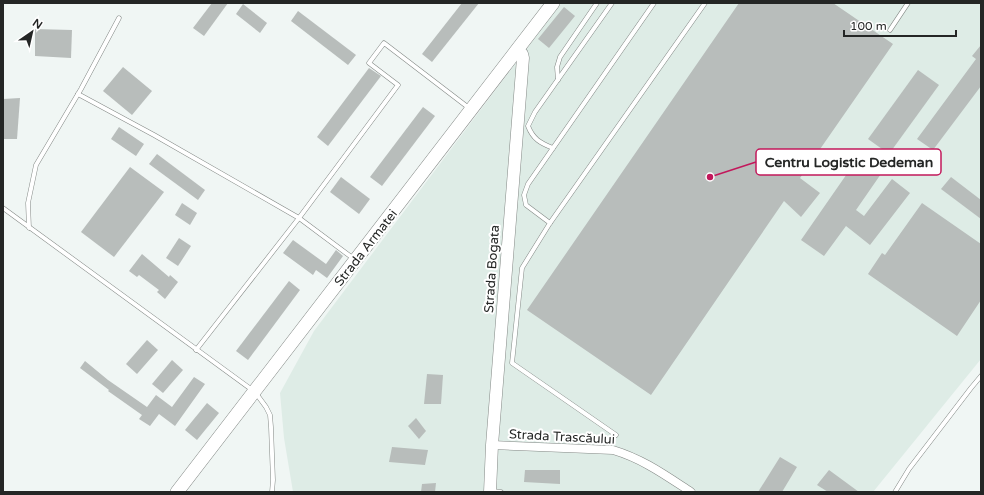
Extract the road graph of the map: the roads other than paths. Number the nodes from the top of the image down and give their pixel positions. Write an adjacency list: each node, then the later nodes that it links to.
1 (554, 3): 9 (main road, Strada Armatei)
2 (597, 3): 10 (lane)
3 (612, 3): 10 (lane)
4 (654, 3): 13 (lane)
5 (705, 3): 16 (lane)
6 (908, 3): 8 (lane)
7 (119, 18): 11 (lane)
8 (890, 30)
9 (518, 51): 12 (main road, Strada Armatei); 23 (main road, Strada Bogata)
10 (558, 81): 13 (lane)
11 (78, 94): 15 (lane); 17 (lane)
12 (472, 110): 15 (lane); 18 (main road, Strada Armatei)
13 (553, 148): 16 (lane)
14 (3, 208): 17 (lane)
15 (299, 218): 18 (lane); 19 (lane)
16 (550, 223): 22 (lane)
17 (30, 228): 19 (lane)
18 (356, 261): 21 (main road, Strada Armatei)
19 (196, 350): 21 (lane)
20 (981, 376): 28 (lane)
21 (255, 392): 24 (main road, Strada Armatei); 25 (lane)
22 (616, 435)
23 (492, 445): 26 (main road, Strada Bogata); 27 (street, Strada Trascăului)
24 (177, 492)
25 (272, 492)
26 (494, 492)
27 (691, 492)
28 (895, 492)

